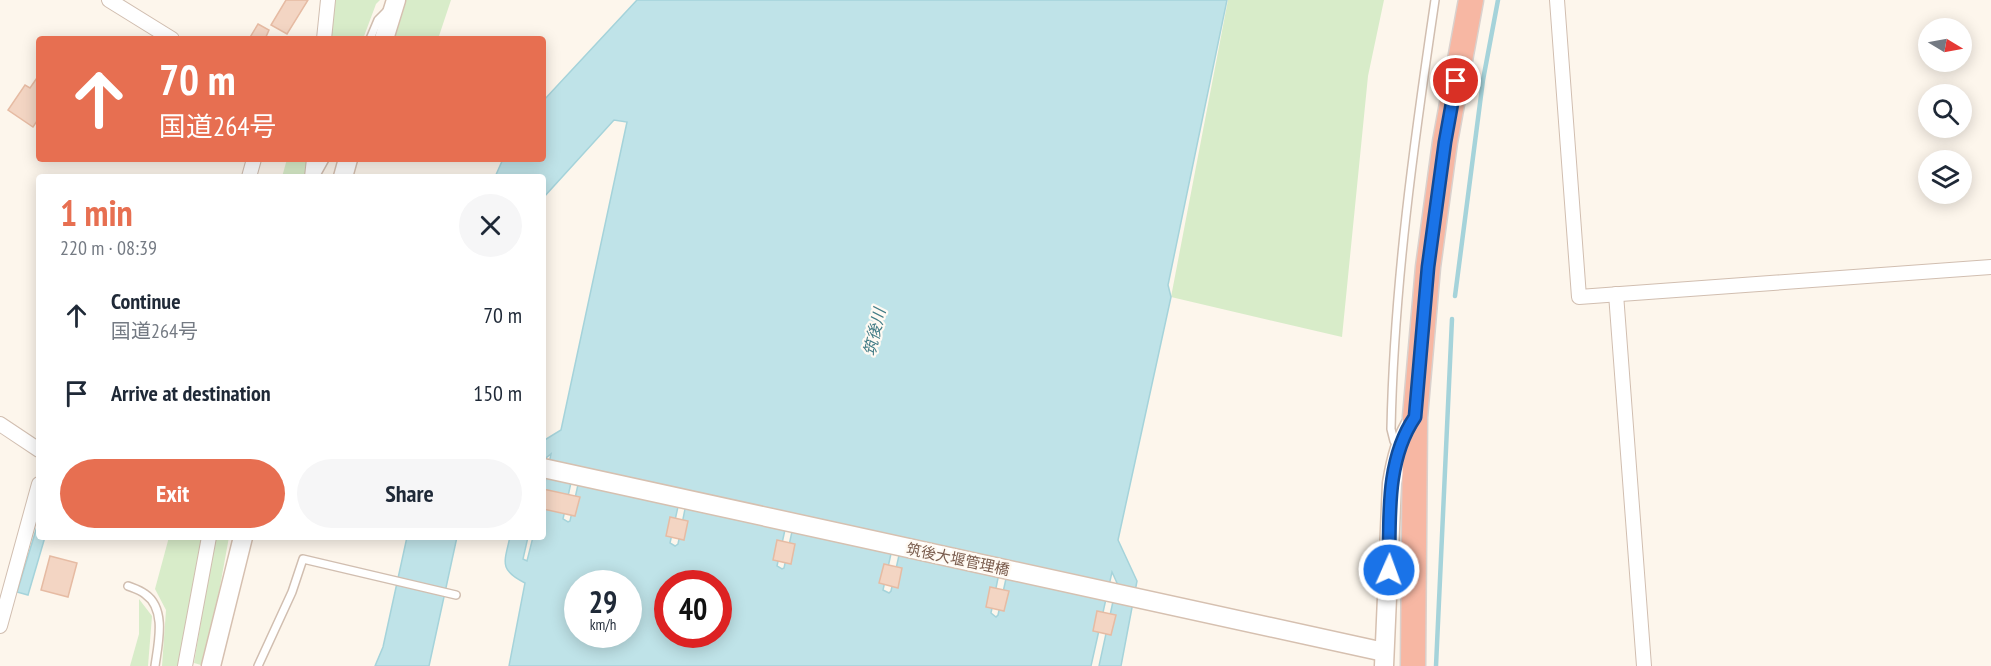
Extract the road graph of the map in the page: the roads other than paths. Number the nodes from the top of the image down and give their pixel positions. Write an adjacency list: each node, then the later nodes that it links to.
1 (109, 0): 7 (street)
2 (328, 0): 8 (street)
3 (1435, 0): 16 (lane)
4 (1471, 0): 13 (highway)
5 (1557, 0): 12 (street)
6 (395, 2): 9 (lane); 10 (street)
7 (167, 36)
8 (324, 36)
9 (371, 36)
10 (385, 36)
11 (1991, 267): 12 (street)
12 (1616, 294): 30 (street)
13 (1415, 417): 16 (street); 29 (highway)
14 (0, 424): 15 (street)
15 (36, 448)
16 (1400, 449): 24 (street)
17 (546, 469): 24 (street, 筑後大堰管理橋)
18 (36, 495): 23 (street)
19 (208, 540): 26 (street)
20 (242, 540): 27 (street)
21 (128, 586): 25 (lane)
22 (456, 595): 28 (lane)
23 (0, 626)
24 (1380, 656)
25 (155, 666)
26 (185, 666)
27 (211, 666)
28 (258, 666)
29 (1413, 666)
30 (1644, 666)

